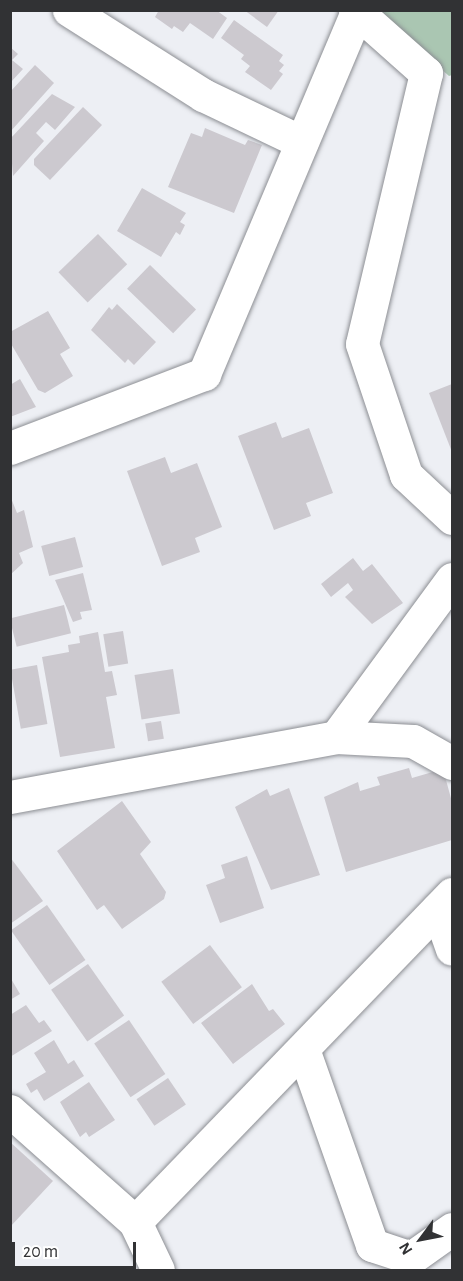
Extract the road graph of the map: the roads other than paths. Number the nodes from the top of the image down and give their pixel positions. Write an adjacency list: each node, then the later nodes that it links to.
1 (69, 10): 3 (street)
2 (356, 11): 3 (street); 5 (street)
3 (301, 142): 4 (street)
4 (10, 448)
5 (453, 518)
6 (453, 579): 7 (street)
7 (336, 737): 8 (street); 9 (street)
8 (453, 763)
9 (10, 797)
10 (445, 902): 11 (street); 12 (street)
11 (453, 949)
12 (303, 1049): 14 (street); 15 (street)
13 (10, 1111): 14 (street)
14 (135, 1222): 16 (street)
15 (453, 1228)
16 (158, 1270)

